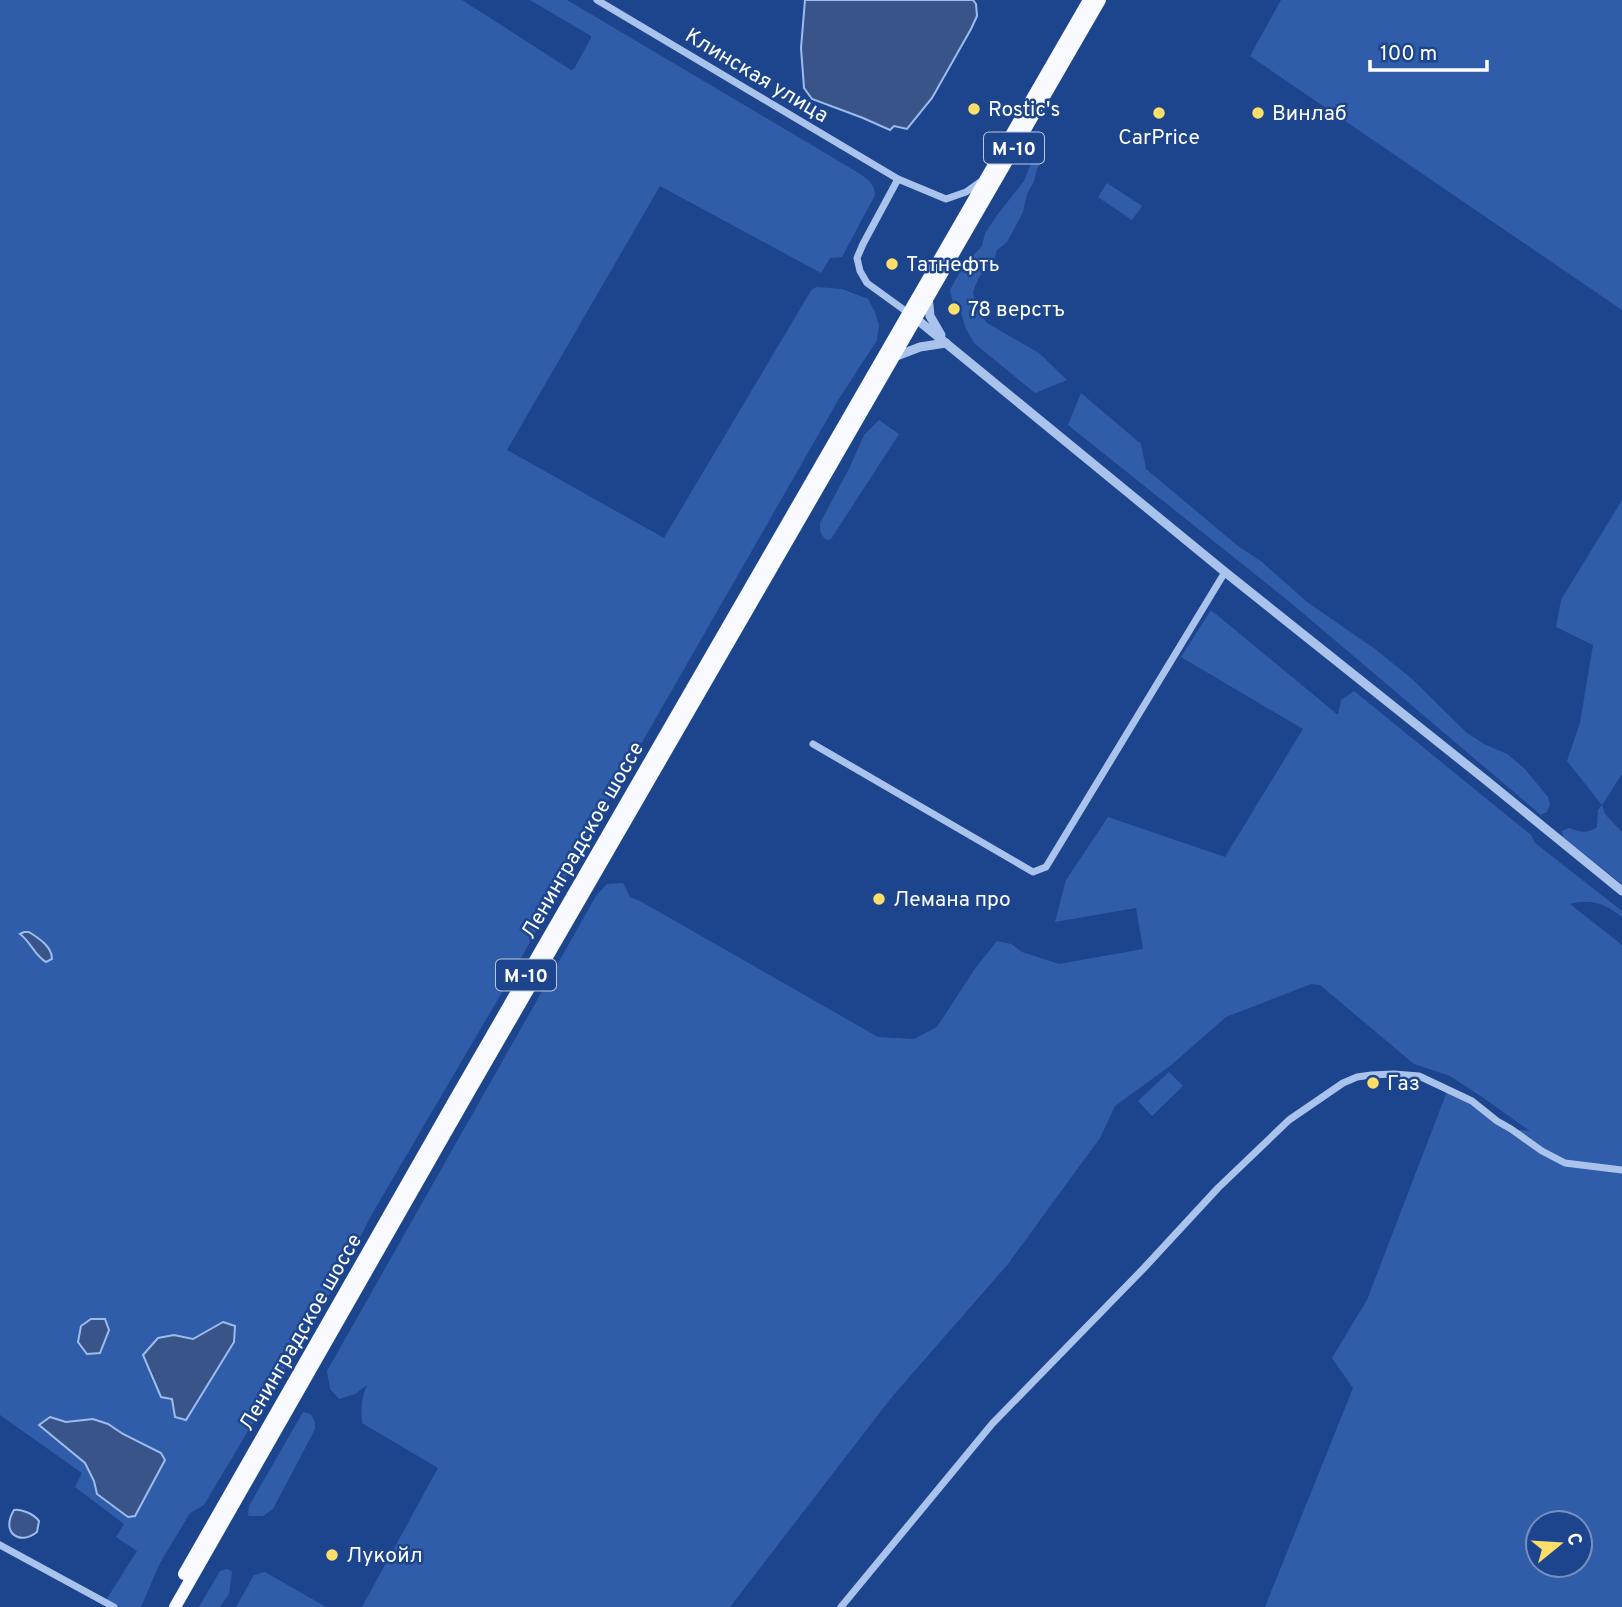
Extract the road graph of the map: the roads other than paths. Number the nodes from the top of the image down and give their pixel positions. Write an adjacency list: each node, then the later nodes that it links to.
1 (597, 0): 5 (street, Клинская улица)
2 (1089, 0): 4 (highway, М-10)
3 (1100, 0): 6 (highway, М-10)
4 (987, 177): 5 (street, Клинская улица); 7 (highway, М-10)
5 (898, 179): 7 (street)
6 (928, 296): 7 (highway, М-10); 8 (street)
7 (911, 315): 8 (street); 9 (highway, Ленинградское шоссе / М-10); 16 (highway, Ленинградское шоссе / М-10)
8 (946, 343): 9 (street); 10 (street)
9 (894, 357): 17 (highway, Ленинградское шоссе / М-10)
10 (1225, 572): 11 (street); 12 (street)
11 (813, 744)
12 (1622, 891)
13 (1622, 1170): 18 (street)
14 (0, 1545): 15 (street)
15 (114, 1607)
16 (165, 1607)
17 (175, 1607)
18 (841, 1607)

